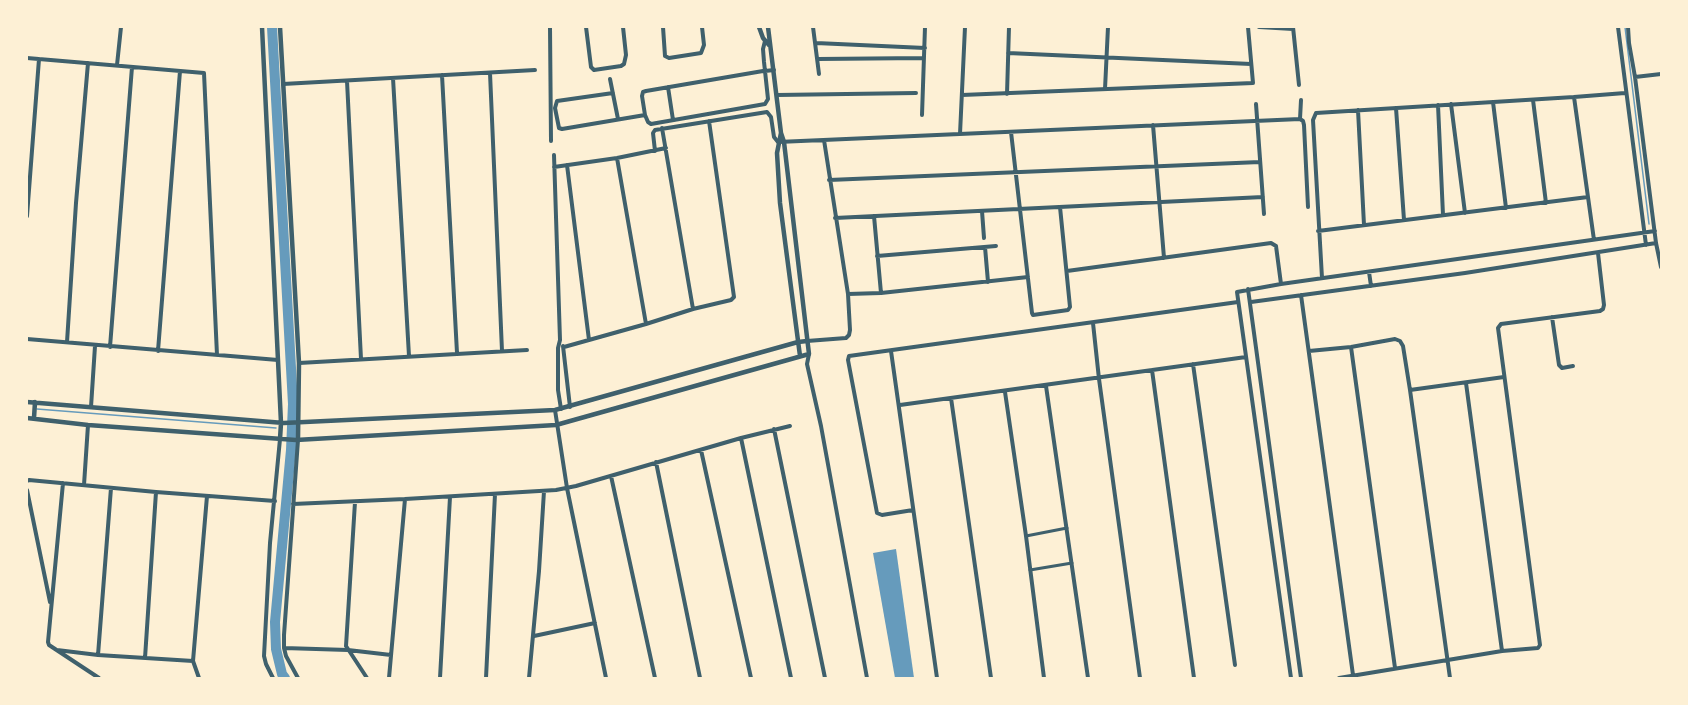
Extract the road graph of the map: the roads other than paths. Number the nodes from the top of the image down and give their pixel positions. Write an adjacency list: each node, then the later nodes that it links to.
1 (121, 27): 32 (street)
2 (262, 27): 159 (street)
3 (280, 27): 48 (street)
4 (550, 27): 79 (street)
5 (586, 27): 6 (street)
6 (623, 27)
7 (663, 27): 8 (street)
8 (702, 27)
9 (759, 27): 21 (street)
10 (768, 27): 21 (street)
11 (813, 27): 22 (street)
12 (926, 27): 23 (street)
13 (965, 27): 57 (street)
14 (1009, 27): 24 (street)
15 (1108, 27): 29 (street)
16 (1248, 27): 31 (street)
17 (1259, 27): 20 (street)
18 (1618, 27): 35 (street)
19 (1628, 27): 33 (street)
20 (1293, 28): 49 (street)
21 (768, 41): 37 (street); 39 (street)
22 (816, 43): 23 (street); 28 (street)
23 (925, 48): 26 (street)
24 (1008, 54): 29 (street); 55 (street)
25 (27, 58): 27 (street)
26 (924, 58): 28 (street); 68 (street)
27 (39, 59): 30 (street); 103 (street)
28 (818, 59): 41 (street)
29 (1106, 59): 31 (street); 51 (street)
30 (88, 63): 32 (street); 141 (street)
31 (1251, 64): 51 (street)
32 (117, 65): 34 (street)
33 (1633, 65): 35 (street); 44 (street)
34 (132, 67): 38 (street); 144 (street)
35 (1622, 67): 54 (street)
36 (535, 70): 40 (street)
37 (774, 70): 39 (street); 56 (street)
38 (180, 71): 148 (street); 154 (street)
39 (765, 71): 50 (street); 71 (street)
40 (490, 73): 43 (street); 149 (street)
41 (819, 74)
42 (1661, 74): 44 (street)
43 (442, 75): 45 (street); 152 (street)
44 (1635, 77): 109 (street)
45 (393, 78): 47 (street); 155 (street)
46 (610, 79): 52 (street)
47 (347, 81): 48 (street); 158 (street)
48 (283, 84): 160 (street)
49 (1299, 85)
50 (668, 87): 67 (street); 71 (street)
51 (1105, 89): 55 (street)
52 (613, 93): 69 (street); 69 (street)
53 (916, 93): 56 (street)
54 (1625, 93): 58 (street); 110 (street)
55 (1006, 94): 57 (street)
56 (777, 95): 80 (street)
57 (962, 95): 77 (street)
58 (1574, 97): 60 (street); 92 (street)
59 (1301, 100): 70 (street)
60 (1533, 100): 61 (street); 94 (street)
61 (1493, 102): 63 (street); 97 (street)
62 (1256, 104): 73 (street)
63 (1451, 104): 64 (street); 100 (street)
64 (1438, 105): 65 (street); 102 (street)
65 (1396, 108): 66 (street); 106 (street)
66 (1358, 110): 107 (street); 108 (street)
67 (645, 115): 69 (street); 71 (street)
68 (922, 115)
69 (618, 119)
70 (1300, 119): 73 (street); 96 (street)
71 (673, 120)
72 (709, 121): 75 (street); 80 (street); 134 (street)
73 (1257, 121): 74 (street); 85 (street)
74 (1153, 126): 76 (street); 87 (street)
75 (662, 128): 81 (street); 82 (street)
76 (1011, 132): 77 (street); 89 (street)
77 (960, 134): 78 (street)
78 (824, 140): 80 (street); 90 (street)
79 (551, 141)
80 (781, 142): 140 (street); 142 (street)
81 (666, 148): 82 (street); 134 (street)
82 (655, 151): 84 (street)
83 (554, 155): 88 (street)
84 (617, 158): 86 (street); 137 (street)
85 (1260, 162): 87 (street); 91 (street)
86 (567, 165): 88 (street); 139 (street)
87 (1156, 166): 89 (street); 93 (street)
88 (554, 167): 145 (street)
89 (1016, 172): 90 (street); 98 (street)
90 (829, 180): 105 (street)
91 (1263, 197): 93 (street); 101 (street)
92 (1588, 197): 94 (street); 112 (street)
93 (1160, 202): 95 (street); 119 (street)
94 (1546, 203): 97 (street)
95 (1060, 207): 98 (street); 121 (street)
96 (1308, 207)
97 (1506, 207): 100 (street)
98 (1020, 209): 99 (street); 123 (street)
99 (982, 211): 104 (street); 111 (street)
100 (1465, 213): 102 (street)
101 (1264, 214)
102 (1443, 215): 106 (street)
103 (27, 216)
104 (874, 216): 105 (street); 118 (street)
105 (835, 218): 130 (street)
106 (1404, 220): 107 (street)
107 (1364, 225): 108 (street)
108 (1318, 231): 124 (street)
109 (1655, 231): 110 (street); 113 (street)
110 (1643, 233): 112 (street); 114 (street)
111 (984, 238)
112 (1594, 240): 122 (street)
113 (1656, 243): 114 (street); 120 (street)
114 (1646, 245): 117 (street)
115 (996, 246): 116 (street)
116 (985, 247): 118 (street); 125 (street)
117 (1598, 253): 127 (street); 135 (street)
118 (877, 256): 129 (street)
119 (1164, 258): 121 (street); 126 (street)
120 (1661, 267)
121 (1067, 271): 123 (street)
122 (1369, 272): 124 (street); 127 (street)
123 (1028, 277): 125 (street)
124 (1322, 278): 126 (street)
125 (988, 282): 129 (street)
126 (1281, 284): 128 (street)
127 (1371, 286): 131 (street)
128 (1248, 289): 132 (street); 133 (street)
129 (881, 292): 130 (street)
130 (848, 294): 140 (street)
131 (1301, 295): 133 (street); 151 (street)
132 (1238, 302): 136 (street); 157 (street)
133 (1251, 302): 190 (street)
134 (693, 309): 137 (street)
135 (1552, 317): 163 (street); 165 (street)
136 (1093, 323): 150 (street); 166 (street)
137 (646, 324): 139 (street)
138 (27, 339): 141 (street)
139 (589, 340): 145 (street)
140 (807, 341): 142 (street); 153 (street)
141 (67, 342): 143 (street)
142 (798, 342): 156 (street); 175 (street)
143 (95, 346): 144 (street); 176 (street)
144 (111, 347): 148 (street)
145 (561, 347): 175 (street); 177 (street)
146 (1351, 347): 151 (street); 169 (street); 229 (street)
147 (527, 350): 149 (street)
148 (158, 351): 154 (street)
149 (502, 351): 152 (street)
150 (891, 351): 174 (street); 211 (street)
151 (1309, 351): 230 (street)
152 (457, 353): 155 (street)
153 (808, 354): 156 (street); 161 (street)
154 (217, 356): 159 (street)
155 (410, 356): 158 (street)
156 (800, 356): 161 (street); 183 (street)
157 (1244, 358): 162 (street); 191 (street)
158 (362, 359): 160 (street)
159 (278, 360): 181 (street)
160 (299, 363): 182 (street)
161 (807, 364): 246 (street)
162 (1193, 364): 164 (street); 228 (street)
163 (1573, 366)
164 (1152, 370): 166 (street); 252 (street)
165 (1504, 377): 167 (street); 222 (street)
166 (1098, 379): 168 (street); 251 (street)
167 (1466, 383): 169 (street); 222 (street)
168 (1046, 386): 170 (street); 212 (street)
169 (1410, 390): 227 (street)
170 (1005, 392): 171 (street); 213 (street)
171 (951, 398): 174 (street); 248 (street)
172 (27, 402): 173 (street)
173 (35, 403): 176 (street); 179 (street)
174 (900, 405): 211 (street)
175 (570, 406): 177 (street)
176 (91, 407): 181 (street)
177 (561, 409): 178 (street)
178 (555, 410): 182 (street); 183 (street)
179 (34, 416): 180 (street); 184 (street)
180 (27, 417)
181 (282, 423): 182 (street); 188 (street)
182 (298, 424): 189 (street)
183 (556, 424): 189 (street); 199 (street)
184 (88, 425): 188 (street); 197 (street)
185 (790, 426): 186 (street)
186 (774, 429): 187 (street); 245 (street)
187 (741, 438): 192 (street); 244 (street)
188 (281, 439): 189 (street); 207 (street)
189 (297, 440): 209 (street)
190 (1270, 444): 191 (street); 254 (street)
191 (1260, 446): 253 (street)
192 (701, 450): 193 (street); 243 (street)
193 (656, 462): 194 (street); 242 (street)
194 (611, 476): 199 (street); 241 (street)
195 (28, 480): 196 (street)
196 (63, 483): 197 (street); 216 (street)
197 (84, 485): 198 (street)
198 (111, 488): 202 (street); 223 (street)
199 (567, 488): 201 (street); 217 (street)
200 (27, 490): 210 (street)
201 (544, 491): 203 (street); 218 (street)
202 (156, 492): 204 (street); 225 (street)
203 (495, 494): 205 (street); 238 (street)
204 (207, 496): 207 (street); 226 (street)
205 (450, 496): 206 (street); 237 (street)
206 (405, 499): 208 (street); 224 (street)
207 (275, 501): 233 (street)
208 (355, 502): 209 (street); 221 (street)
209 (292, 504): 219 (street)
210 (29, 508): 216 (street)
211 (913, 510): 247 (street)
212 (1067, 528): 213 (street); 214 (street)
213 (1026, 536): 215 (street)
214 (1072, 563): 215 (street); 250 (street)
215 (1030, 570): 249 (street)
216 (51, 606): 220 (street)
217 (595, 623): 218 (street); 240 (street)
218 (534, 636): 239 (street)
219 (284, 648): 221 (street); 234 (street)
220 (56, 650): 223 (street); 231 (street)
221 (348, 650): 224 (street); 235 (street)
222 (1502, 651): 227 (street)
223 (98, 655): 225 (street)
224 (391, 655): 236 (street)
225 (145, 658): 226 (street)
226 (193, 661): 232 (street)
227 (1447, 661): 229 (street); 256 (street)
228 (1235, 665)
229 (1395, 668): 230 (street)
230 (1353, 675): 255 (street)
231 (99, 678)
232 (199, 678)
233 (273, 678)
234 (298, 678)
235 (367, 678)
236 (389, 678)
237 (440, 678)
238 (486, 678)
239 (529, 678)
240 (606, 678)
241 (655, 678)
242 (700, 678)
243 (751, 678)
244 (791, 678)
245 (825, 678)
246 (867, 678)
247 (937, 678)
248 (991, 678)
249 (1044, 678)
250 (1088, 678)
251 (1140, 678)
252 (1194, 678)
253 (1291, 678)
254 (1301, 678)
255 (1339, 678)
256 (1450, 678)

